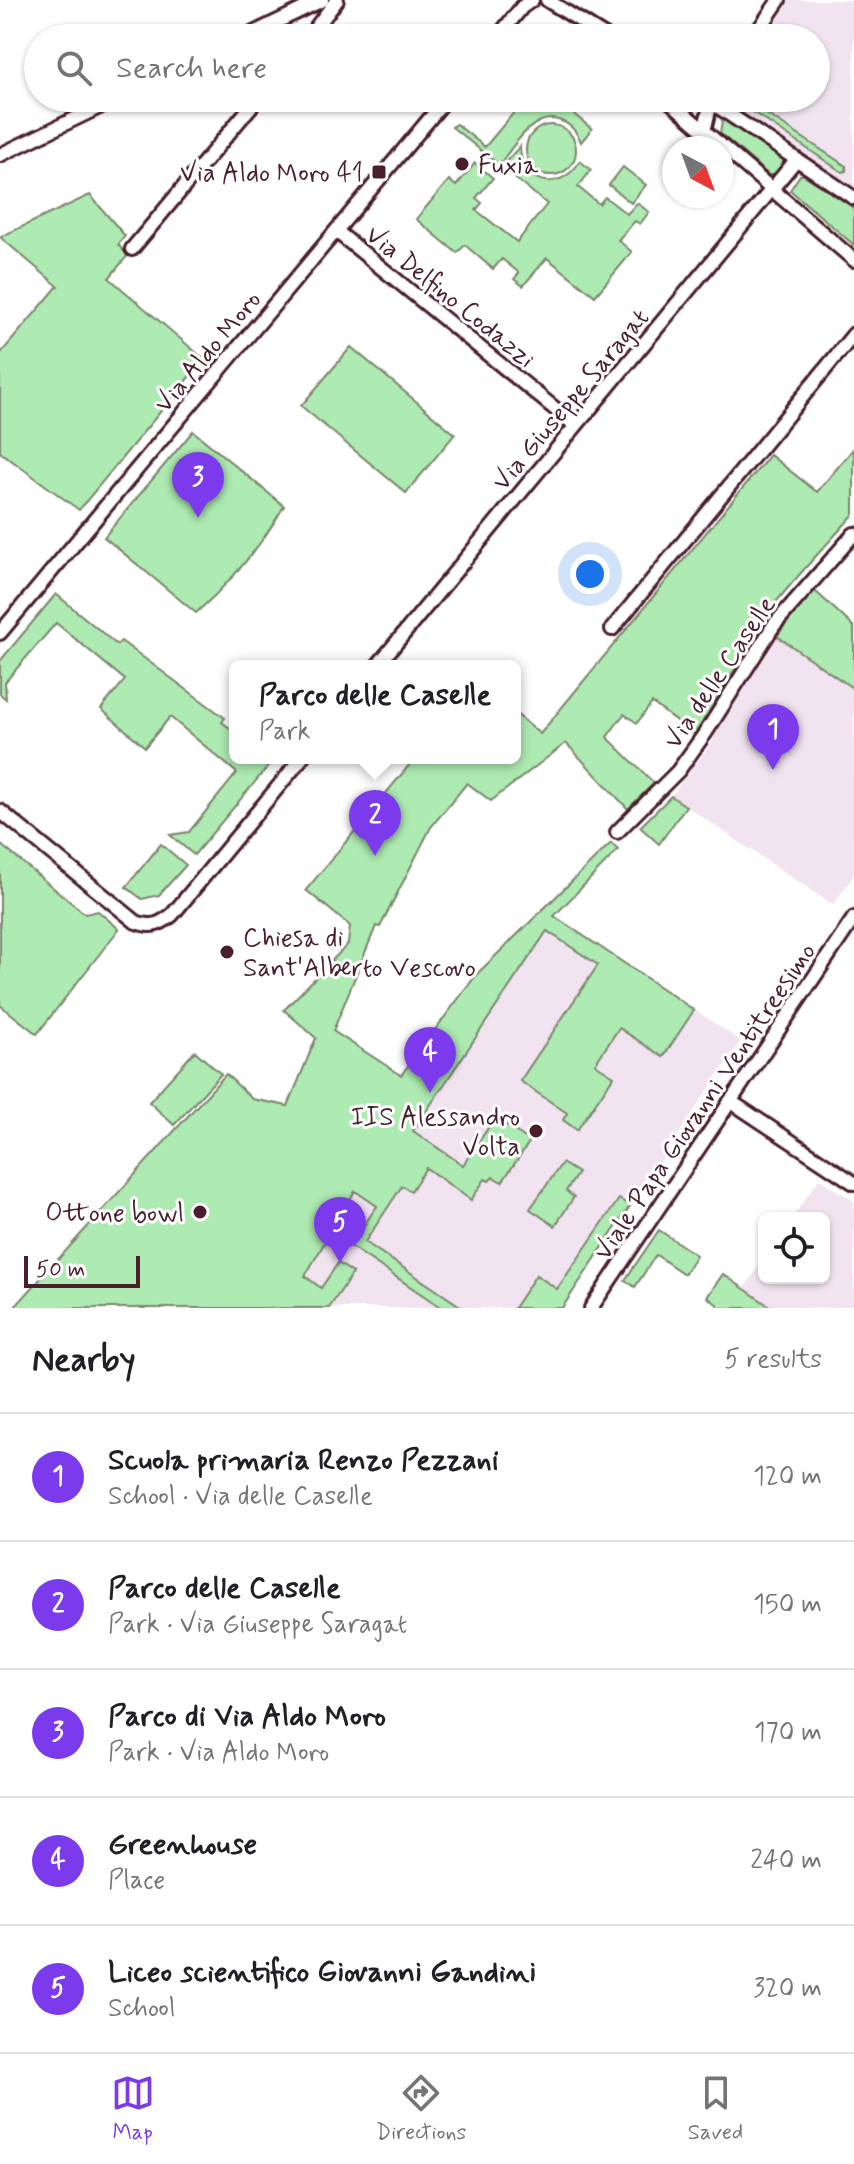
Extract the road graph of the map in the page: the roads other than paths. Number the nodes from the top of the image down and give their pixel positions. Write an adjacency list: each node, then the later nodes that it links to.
1 (322, 0): 7 (street)
2 (337, 0): 8 (street)
3 (532, 0): 9 (street)
4 (547, 0): 6 (street)
5 (779, 0): 12 (street)
6 (563, 11): 10 (street); 11 (street)
7 (272, 24)
8 (319, 24)
9 (508, 24)
10 (579, 24)
11 (585, 24)
12 (763, 24)
13 (89, 112): 20 (street)
14 (246, 112): 25 (street)
15 (435, 112): 24 (street, Via Aldo Moro)
16 (682, 112): 19 (street)
17 (707, 112): 19 (street)
18 (728, 112): 21 (street)
19 (704, 131): 22 (street)
20 (0, 155)
21 (796, 160): 22 (street, Via Giuseppe Saragat); 23 (street)
22 (772, 190): 26 (street); 28 (street, Via Giuseppe Saragat)
23 (854, 198)
24 (336, 231): 28 (street, Via Delfino Codazzi); 31 (street, Via Aldo Moro)
25 (132, 249)
26 (854, 260)
27 (854, 334): 30 (street)
28 (575, 425): 32 (street, Via Giuseppe Saragat)
29 (854, 534): 35 (street, Via delle Caselle)
30 (612, 629)
31 (0, 633)
32 (382, 660)
33 (297, 764): 34 (street)
34 (0, 811)
35 (617, 832)
36 (854, 918): 37 (street, Viale Papa Giovanni Ventitreesimo)
37 (730, 1101): 38 (street); 39 (street, Viale Papa Giovanni Ventitreesimo)
38 (854, 1183)
39 (591, 1308)

